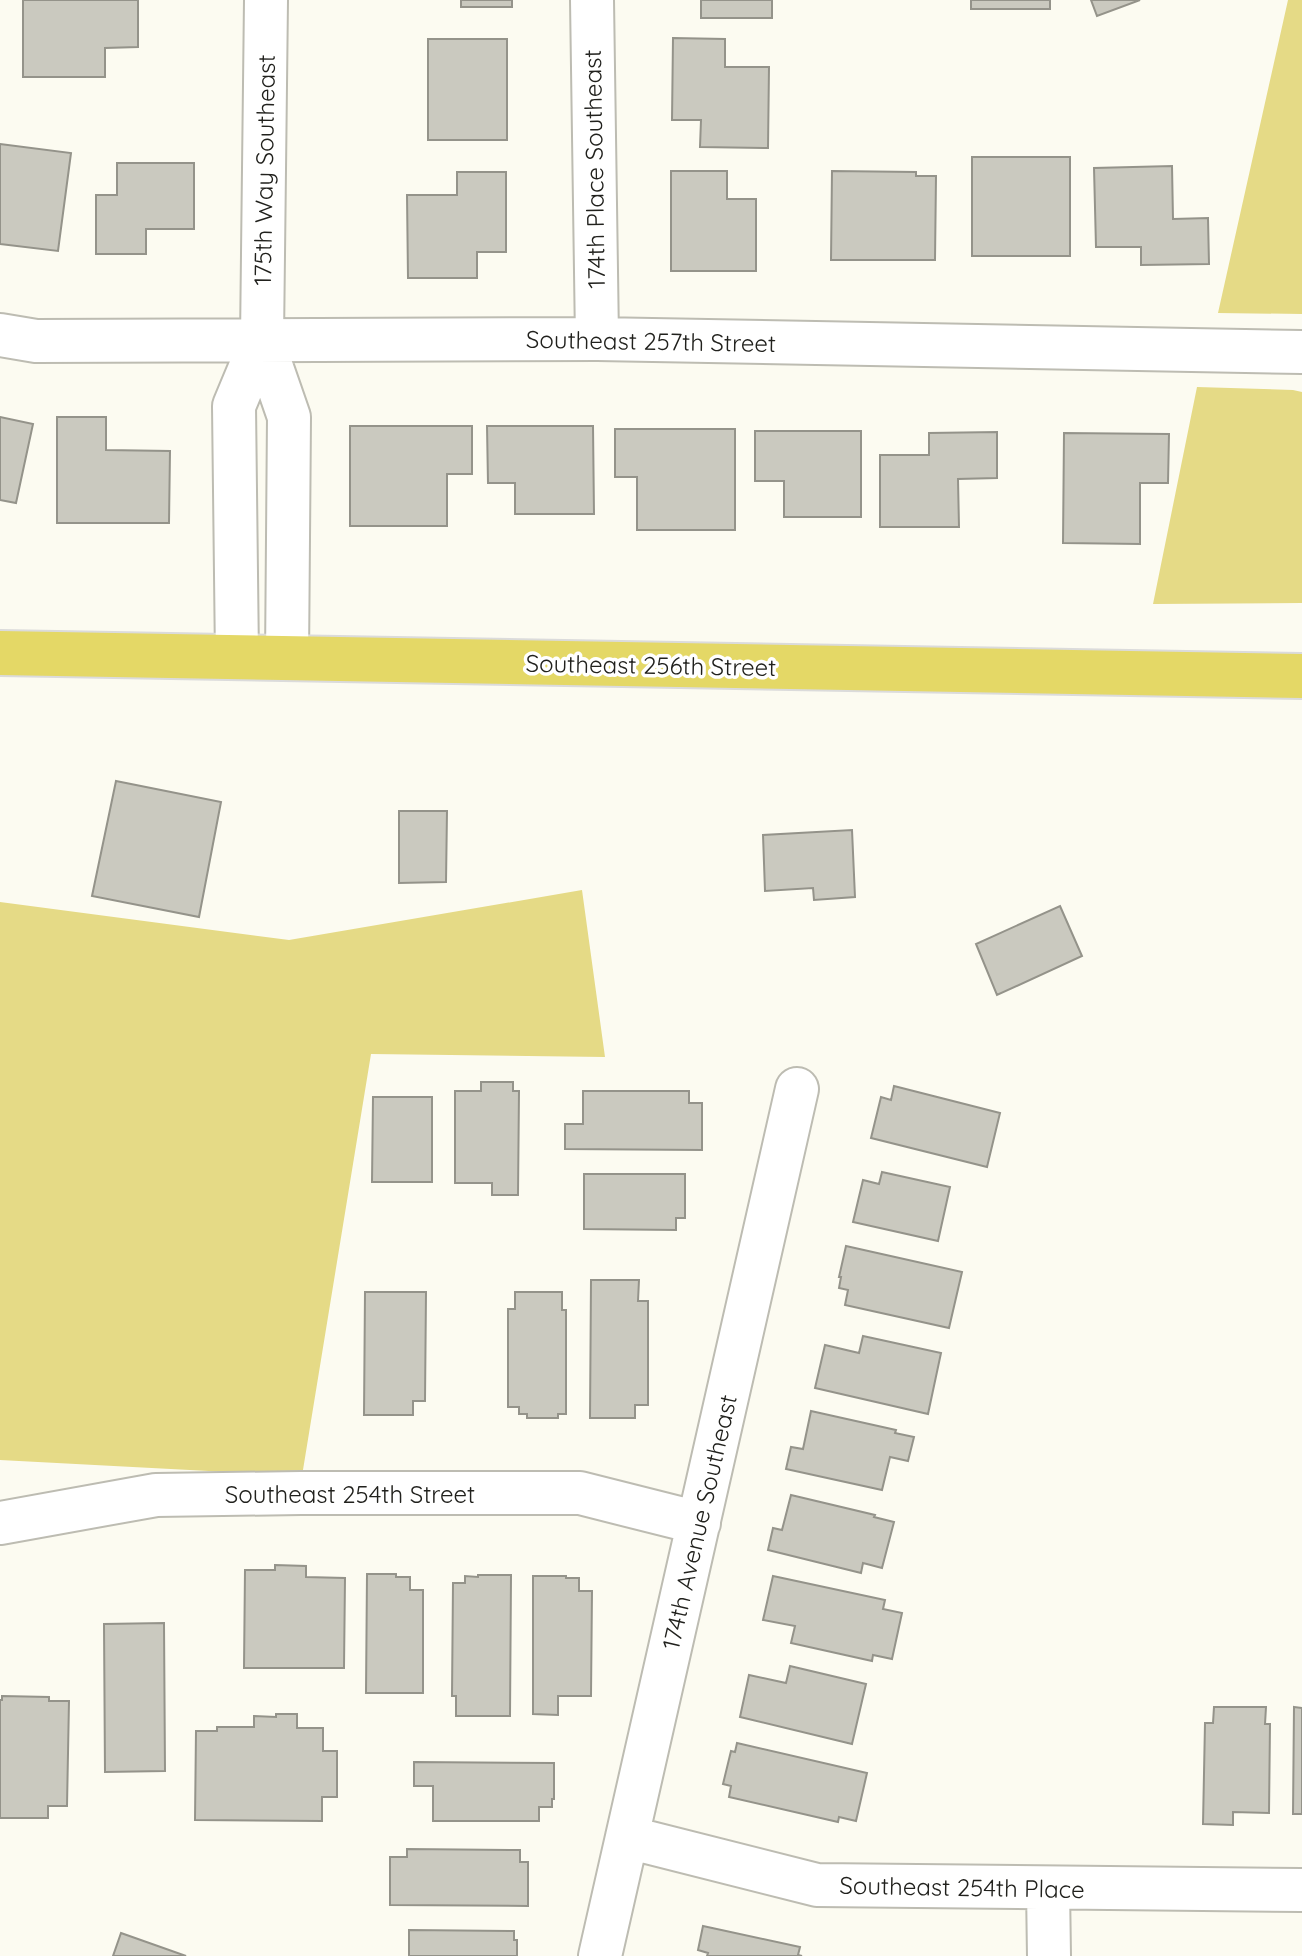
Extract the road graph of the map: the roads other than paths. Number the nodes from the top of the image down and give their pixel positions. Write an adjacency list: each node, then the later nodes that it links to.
1 (266, 0): 4 (street, 175th Way Southeast)
2 (592, 0): 5 (street, 174th Place Southeast)
3 (0, 335): 4 (street, Southeast 257th Street)
4 (262, 339): 5 (street, Southeast 257th Street); 8 (street, 175th Way Southeast); 9 (street, 175th Way Southeast)
5 (597, 339): 6 (street, Southeast 257th Street)
6 (1302, 352)
7 (0, 653): 8 (main road, Southeast 256th Street)
8 (237, 658): 9 (main road, Southeast 256th Street)
9 (287, 659): 10 (main road, Southeast 256th Street)
10 (1302, 676)
11 (797, 1089): 13 (street, 174th Avenue Southeast)
12 (0, 1523): 13 (street, Southeast 254th Street)
13 (699, 1523): 14 (street, 174th Avenue Southeast)
14 (627, 1837): 15 (street, Southeast 254th Place); 17 (street, 174th Avenue Southeast)
15 (1048, 1888): 16 (street, Southeast 254th Place); 18 (street)
16 (1302, 1890)
17 (600, 1956)
18 (1049, 1956)

